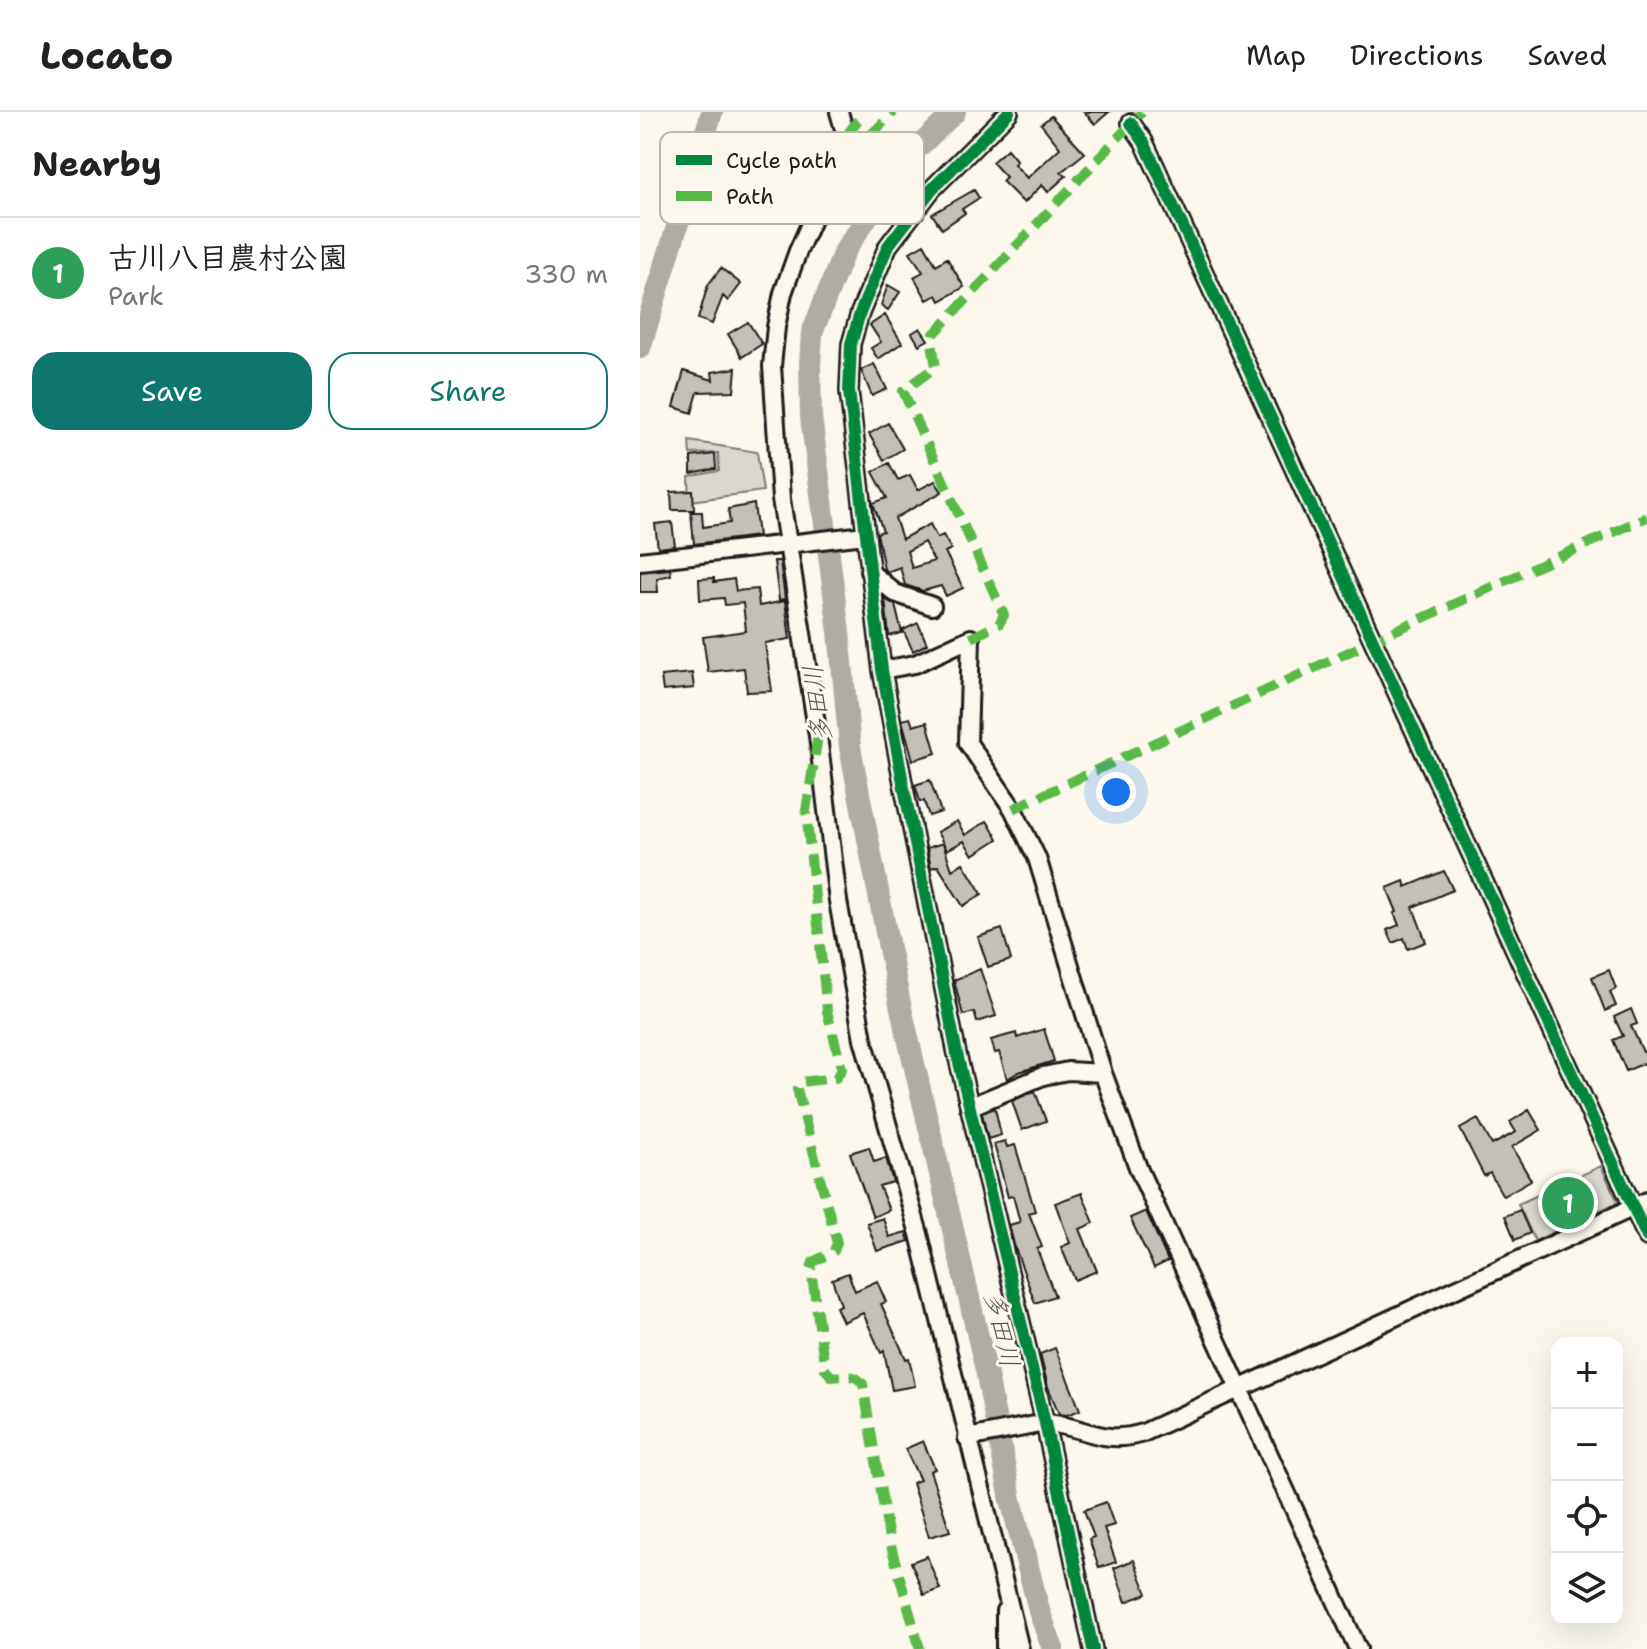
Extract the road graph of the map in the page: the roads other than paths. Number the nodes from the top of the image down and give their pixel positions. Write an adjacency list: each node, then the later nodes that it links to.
1 (839, 112): 4 (street)
2 (1009, 112): 5 (street)
3 (1131, 123): 16 (street)
4 (845, 132)
5 (924, 199)
6 (810, 224): 9 (street)
7 (904, 224): 8 (street)
8 (860, 535): 9 (street); 11 (street)
9 (792, 545): 10 (street); 20 (street)
10 (640, 561)
11 (869, 571): 12 (street); 13 (street)
12 (932, 606)
13 (882, 670): 14 (street); 15 (street)
14 (1103, 1073): 15 (street); 18 (street)
15 (969, 1107): 19 (street)
16 (1640, 1204): 17 (street); 18 (street)
17 (1647, 1237)
18 (1239, 1390): 19 (street); 25 (street)
19 (1041, 1423): 20 (street); 24 (street)
20 (971, 1438): 21 (street)
21 (1006, 1598): 22 (street); 23 (street)
22 (1005, 1649)
23 (1020, 1649)
24 (1093, 1649)
25 (1358, 1649)

